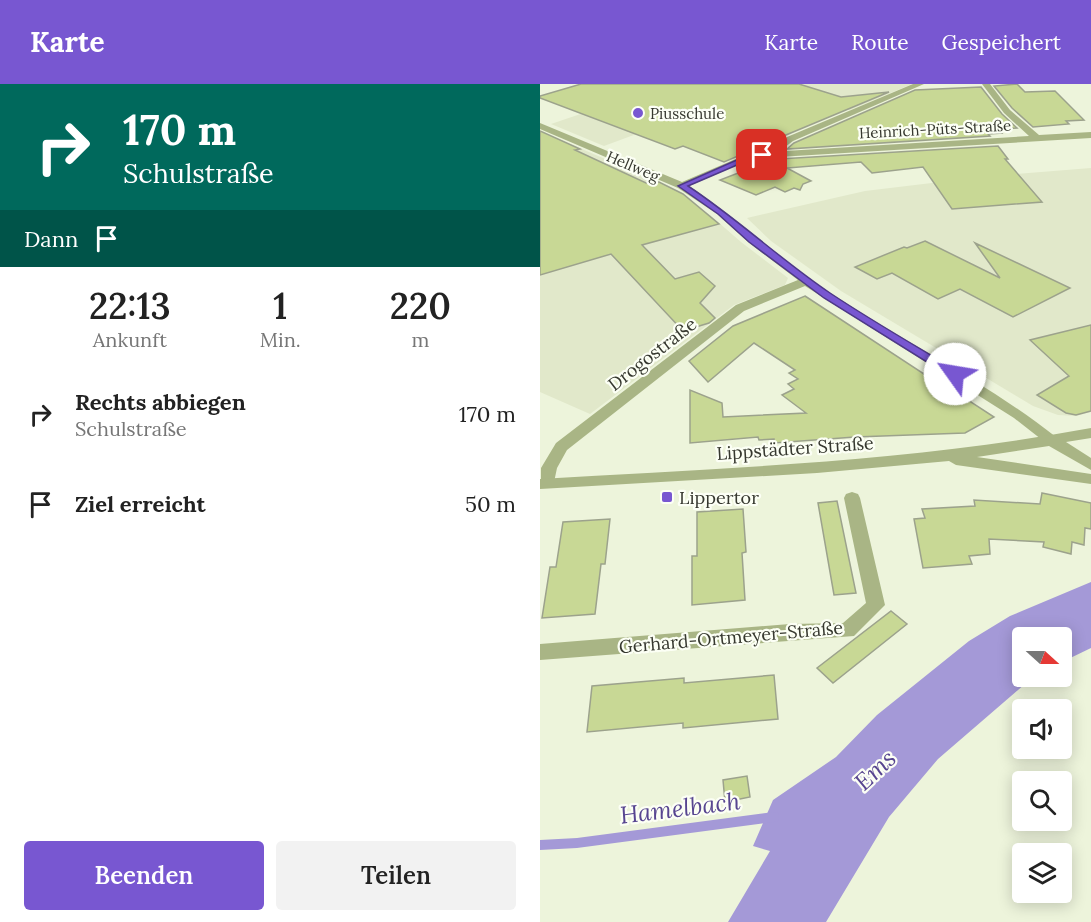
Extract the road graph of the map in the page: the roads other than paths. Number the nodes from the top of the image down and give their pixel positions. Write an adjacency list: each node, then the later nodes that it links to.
1 (920, 84): 6 (street)
2 (986, 84): 5 (street)
3 (540, 126): 7 (street, Hellweg)
4 (1091, 135): 5 (street, Heinrich-Püts-Straße)
5 (1037, 139): 6 (street, Heinrich-Püts-Straße)
6 (780, 153): 7 (street, Heinrich-Püts-Straße)
7 (682, 186): 8 (street, Hellweg)
8 (806, 281): 9 (street, Hellweg); 17 (street, Drogostraße)
9 (1019, 415): 11 (street, Hellweg); 12 (street, Hellweg)
10 (1091, 433): 11 (street, Lippstädter Straße)
11 (1073, 436): 12 (street, Lippstädter Straße); 13 (street, Hellweg)
12 (1052, 441): 14 (street, Lippstädter Straße); 15 (street)
13 (1091, 446)
14 (926, 457): 16 (street); 17 (street, Lippstädter Straße)
15 (1091, 465)
16 (1091, 479)
17 (544, 484)
18 (852, 498): 19 (street, Gerhard-Ortmeyer-Straße)
19 (540, 652)

